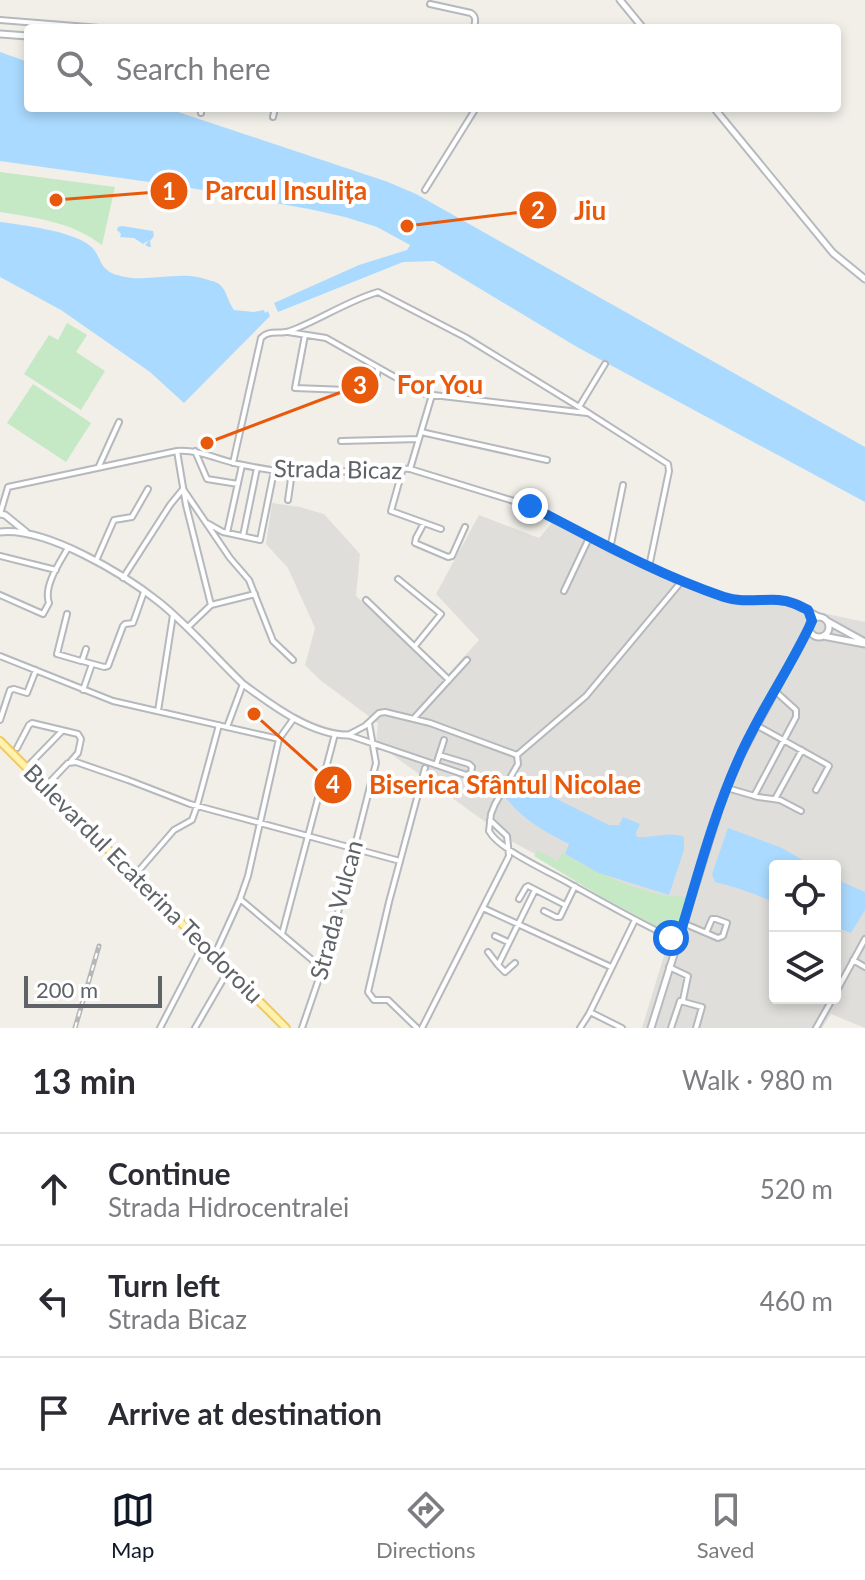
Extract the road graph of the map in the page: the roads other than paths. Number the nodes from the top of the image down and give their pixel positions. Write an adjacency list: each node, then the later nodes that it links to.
1 (620, 0): 6 (street)
2 (430, 4): 5 (street)
3 (0, 20): 4 (street)
4 (50, 24)
5 (474, 24)
6 (640, 24)
7 (0, 34): 8 (street)
8 (24, 36)
9 (274, 112): 12 (street)
10 (474, 112): 13 (street)
11 (717, 112): 14 (street)
12 (273, 117)
13 (425, 190)
14 (865, 279)
15 (287, 332): 16 (street); 20 (street); 29 (street)
16 (305, 335): 18 (street); 18 (street)
17 (605, 364): 20 (street)
18 (378, 369): 19 (street)
19 (432, 395): 21 (street); 23 (street)
20 (579, 407): 21 (street)
21 (589, 413): 56 (street)
22 (119, 422): 31 (street)
23 (421, 432): 24 (street); 28 (street)
24 (419, 439): 25 (street); 34 (street)
25 (341, 441)
26 (177, 451): 27 (street, Strada Bicaz); 31 (street, Strada Bicaz); 40 (street)
27 (195, 451): 29 (street, Strada Bicaz); 37 (street)
28 (547, 460)
29 (233, 463): 30 (street, Strada Bicaz)
30 (242, 465): 32 (street, Strada Bicaz); 37 (street)
31 (99, 466): 42 (street, Strada Bicaz)
32 (257, 468): 35 (street, Strada Bicaz); 50 (street)
33 (403, 468): 34 (street, Strada Bicaz); 36 (street, Strada Bicaz); 44 (street)
34 (410, 469): 51 (street, Strada Bicaz)
35 (274, 471): 36 (street, Strada Bicaz); 50 (street)
36 (292, 472): 41 (street)
37 (238, 484): 49 (street)
38 (623, 485): 53 (street)
39 (148, 489): 55 (street)
40 (183, 489): 43 (street); 58 (street); 66 (street)
41 (288, 500)
42 (4, 516): 47 (street); 48 (street)
43 (202, 519): 49 (street); 63 (street)
44 (424, 523): 45 (street); 46 (street)
45 (465, 527)
46 (441, 529)
47 (2, 531): 48 (street)
48 (27, 533): 52 (street)
49 (227, 533): 50 (street)
50 (243, 537)
51 (589, 538): 53 (street, Strada Bicaz); 61 (street)
52 (68, 548): 55 (street); 57 (street)
53 (610, 549): 56 (street, Strada Bicaz)
54 (0, 556): 57 (street)
55 (96, 561): 58 (street)
56 (649, 567): 60 (street, Strada Bicaz)
57 (56, 570): 64 (street)
58 (123, 578): 62 (street)
59 (398, 579): 76 (street)
60 (681, 582): 67 (street, Strada Bicaz); 107 (street)
61 (564, 591)
62 (144, 592): 69 (street); 82 (street)
63 (255, 594): 66 (street); 79 (street)
64 (0, 595)
65 (366, 600): 76 (street)
66 (211, 605): 72 (street)
67 (808, 610): 70 (street, Strada Bicaz); 71 (street)
68 (67, 614): 81 (street)
69 (173, 615): 72 (street); 88 (street)
70 (824, 619): 71 (street); 73 (street); 75 (street)
71 (811, 623): 73 (street); 74 (street)
72 (187, 628): 85 (street)
73 (819, 636): 74 (street); 75 (street)
74 (802, 643): 87 (street)
75 (865, 643)
76 (415, 646): 84 (street)
77 (86, 649): 81 (street)
78 (0, 656): 83 (street)
79 (293, 660)
80 (467, 660): 84 (street)
81 (82, 661): 82 (street)
82 (92, 664): 86 (street)
83 (36, 670): 86 (street); 91 (street)
84 (449, 680): 90 (street)
85 (243, 684): 89 (street); 95 (street)
86 (83, 690): 88 (street)
87 (775, 691): 94 (street); 101 (street)
88 (158, 711): 93 (street)
89 (294, 718): 97 (street); 99 (street)
90 (414, 718): 92 (street); 107 (street)
91 (0, 720)
92 (369, 723): 98 (street); 103 (street, Strada Vulcan)
93 (219, 725): 95 (street); 117 (street)
94 (756, 725): 101 (street); 113 (street)
95 (227, 727): 99 (street)
96 (62, 731): 104 (street); 108 (street); 110 (street)
97 (335, 734): 98 (street); 121 (street)
98 (348, 735): 103 (street)
99 (279, 739): 120 (street)
100 (444, 740): 106 (street)
101 (784, 740): 105 (street); 115 (street)
102 (0, 741): 110 (main road, Bulevardul Ecaterina Teodoroiu)
103 (373, 744): 109 (street); 122 (street, Strada Vulcan)
104 (17, 748)
105 (802, 750): 114 (street); 116 (street)
106 (439, 755): 109 (street); 109 (street)
107 (517, 755): 119 (street)
108 (71, 761): 112 (street); 117 (street)
109 (436, 765)
110 (27, 767): 112 (main road, Bulevardul Ecaterina Teodoroiu)
111 (425, 768): 124 (street)
112 (46, 786): 125 (main road, Bulevardul Ecaterina Teodoroiu)
113 (727, 788): 115 (street); 134 (street)
114 (816, 790)
115 (754, 796): 116 (street)
116 (775, 799): 118 (street)
117 (197, 806): 120 (street); 125 (street)
118 (801, 811)
119 (490, 820): 123 (street); 123 (street)
120 (260, 822): 121 (street); 128 (street)
121 (308, 835): 122 (street); 137 (street)
122 (354, 848): 124 (street); 151 (street, Strada Vulcan)
123 (509, 848): 126 (street); 131 (street)
124 (400, 861): 161 (street)
125 (135, 875): 142 (main road, Bulevardul Ecaterina Teodoroiu)
126 (575, 886): 130 (street); 133 (street)
127 (535, 890): 129 (street); 130 (street); 135 (street)
128 (240, 899): 137 (street); 144 (street)
129 (519, 899)
130 (565, 905): 132 (street)
131 (483, 908): 135 (street); 161 (street)
132 (544, 911)
133 (635, 920): 140 (street); 148 (street)
134 (683, 923): 136 (street); 140 (street)
135 (518, 925): 141 (street); 148 (street)
136 (706, 933): 136 (street)
137 (282, 934): 151 (street)
138 (495, 936): 141 (street)
139 (865, 939): 145 (street)
140 (678, 941): 149 (street)
141 (509, 943): 147 (street)
142 (203, 945): 144 (main road, Bulevardul Ecaterina Teodoroiu); 157 (street)
143 (488, 952): 147 (street)
144 (214, 956): 152 (main road, Bulevardul Ecaterina Teodoroiu)
145 (853, 960): 150 (street); 153 (street)
146 (515, 963): 147 (street)
147 (498, 965)
148 (611, 967): 156 (street)
149 (669, 967): 154 (street); 164 (street)
150 (865, 967)
151 (323, 969): 160 (street, Strada Vulcan)
152 (228, 971): 158 (street); 159 (main road, Bulevardul Ecaterina Teodoroiu)
153 (841, 983)
154 (683, 1001): 165 (street); 166 (street)
155 (830, 1004): 167 (street)
156 (590, 1012): 162 (street); 163 (street)
157 (160, 1028)
158 (195, 1028)
159 (286, 1028)
160 (302, 1028)
161 (420, 1028)
162 (580, 1028)
163 (622, 1028)
164 (651, 1028)
165 (671, 1028)
166 (696, 1028)
167 (816, 1028)

